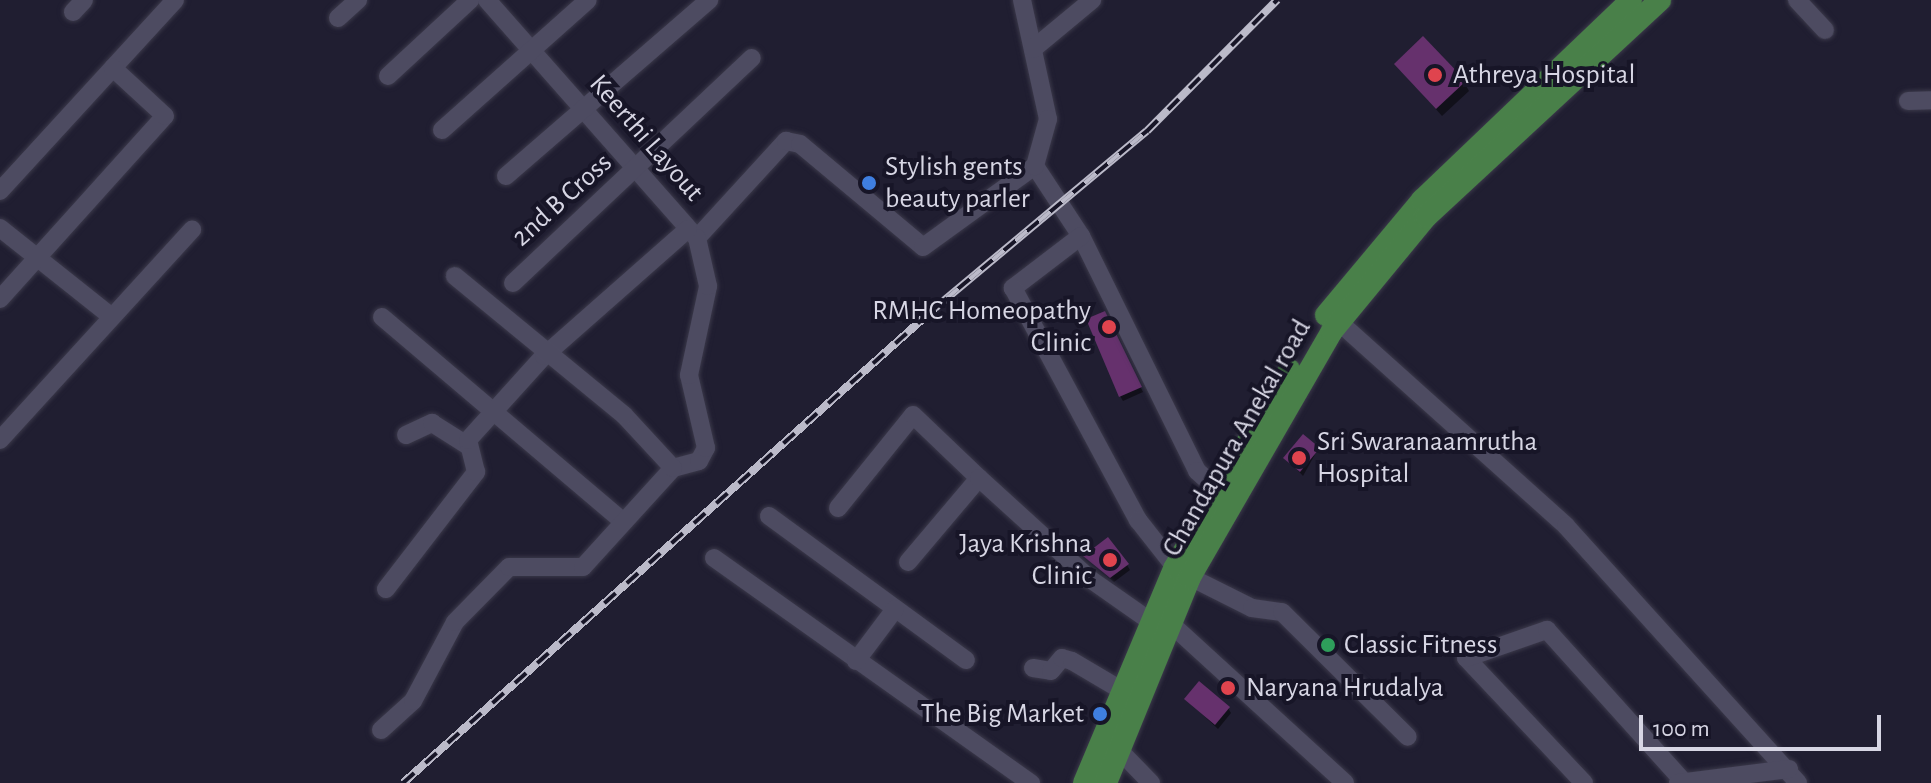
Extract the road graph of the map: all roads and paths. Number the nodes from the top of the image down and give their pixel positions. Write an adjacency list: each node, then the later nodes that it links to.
1 (175, 0): 17 (street)
2 (358, 0): 12 (street)
3 (470, 0): 18 (street)
4 (487, 0): 15 (street, Keerthi Layout)
5 (588, 0): 15 (street)
6 (709, 0): 21 (street)
7 (1022, 0): 14 (street)
8 (1092, 0): 14 (street)
9 (1631, 0): 45 (main road)
10 (1660, 0): 37 (main road, Chandapura Anekal road)
11 (1797, 0): 13 (street)
12 (338, 18)
13 (1825, 30)
14 (1033, 49): 23 (street)
15 (532, 52): 21 (street, Keerthi Layout); 22 (street)
16 (752, 58): 24 (street, 2nd B Cross)
17 (113, 68): 26 (street); 31 (street)
18 (388, 76)
19 (1931, 100): 20 (street)
20 (1908, 101)
21 (585, 110): 24 (street, Keerthi Layout); 25 (street)
22 (442, 130)
23 (1035, 166): 29 (street, Keerthi Layout); 30 (street)
24 (637, 171): 29 (street, Keerthi Layout); 33 (street, 2nd B Cross)
25 (506, 176)
26 (0, 191)
27 (0, 228): 31 (street)
28 (192, 230): 35 (street)
29 (692, 234): 38 (street); 43 (street)
30 (1081, 236): 45 (street); 51 (street)
31 (39, 254): 34 (street); 35 (street)
32 (455, 276): 38 (street)
33 (513, 283)
34 (0, 299)
35 (112, 317): 41 (street)
36 (382, 317): 39 (street)
37 (1339, 322): 45 (main road, Chandapura Anekal road); 62 (street)
38 (544, 356): 39 (street); 43 (street)
39 (494, 409): 42 (street); 48 (street)
40 (406, 435): 42 (street)
41 (0, 440)
42 (467, 445): 52 (street)
43 (673, 468): 48 (street)
44 (979, 478): 46 (street); 50 (street); 54 (street)
45 (1223, 495): 51 (main road)
46 (838, 508)
47 (769, 516): 53 (street)
48 (624, 522): 59 (street)
49 (714, 558): 56 (street)
50 (908, 562)
51 (1182, 572): 54 (main road); 60 (street)
52 (386, 589)
53 (895, 609): 55 (street); 56 (street)
54 (1160, 622): 58 (main road); 61 (main road); 67 (street)
55 (966, 660)
56 (856, 661): 63 (street)
57 (1033, 668): 58 (street)
58 (1121, 690): 64 (main road)
59 (381, 730)
60 (1408, 737)
61 (1119, 750): 65 (main road); 66 (street)
62 (1793, 776): 69 (street)
63 (1031, 783)
64 (1084, 783)
65 (1106, 783)
66 (1151, 783)
67 (1345, 783)
68 (1584, 783): 69 (street)
69 (1681, 783)

